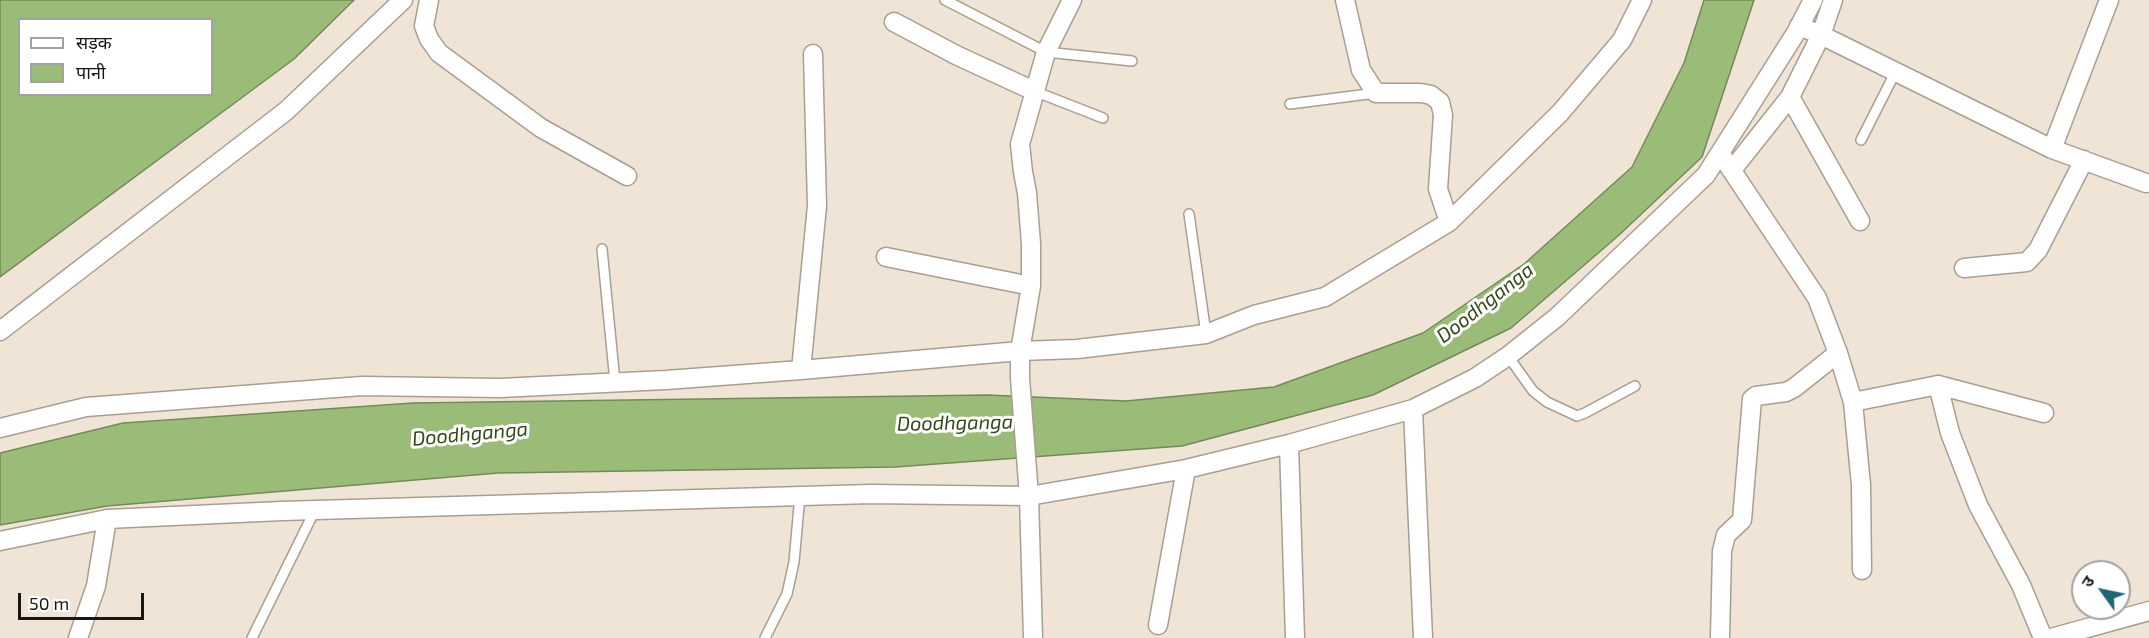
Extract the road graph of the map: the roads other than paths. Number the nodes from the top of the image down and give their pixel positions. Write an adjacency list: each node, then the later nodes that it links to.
1 (403, 0): 36 (street)
2 (429, 0): 27 (street)
3 (945, 0): 13 (lane)
4 (1072, 0): 13 (street)
5 (1345, 0): 18 (street)
6 (1642, 0): 31 (street)
7 (1813, 0): 11 (street)
8 (1833, 0): 12 (street)
9 (2109, 0): 23 (street)
10 (894, 22): 17 (street)
11 (1799, 26): 12 (street); 24 (street)
12 (1821, 35): 16 (street); 19 (street)
13 (1046, 52): 15 (lane); 17 (street)
14 (813, 54): 41 (street)
15 (1132, 61)
16 (1895, 73): 22 (lane); 23 (street)
17 (1034, 91): 21 (lane); 35 (street)
18 (1376, 93): 20 (lane); 31 (street)
19 (1790, 97): 26 (street); 30 (street)
20 (1290, 104)
21 (1103, 118)
22 (1861, 140)
23 (2052, 149): 25 (street)
24 (1720, 153): 26 (street); 40 (street)
25 (2084, 160): 28 (street); 34 (street)
26 (1732, 170): 39 (street)
27 (627, 176)
28 (2146, 183)
29 (1189, 214): 37 (lane)
30 (1860, 221)
31 (1449, 222): 37 (street)
32 (602, 249): 42 (lane)
33 (886, 256): 35 (street)
34 (1964, 268)
35 (1031, 286): 38 (street)
36 (0, 331)
37 (1206, 334): 38 (street)
38 (1020, 351): 41 (street); 51 (street)
39 (1838, 353): 45 (street); 65 (street)
40 (1508, 356): 44 (lane); 46 (street)
41 (801, 370): 42 (street)
42 (615, 382): 48 (street)
43 (1938, 385): 45 (street); 47 (street); 66 (street)
44 (1635, 386)
45 (1853, 402): 56 (street)
46 (1413, 409): 49 (street); 64 (street)
47 (2044, 413)
48 (0, 428)
49 (1289, 444): 50 (street); 63 (street)
50 (1186, 469): 51 (street); 58 (street)
51 (1029, 488): 52 (street); 62 (street)
52 (800, 495): 53 (street); 61 (lane)
53 (315, 510): 54 (street); 60 (lane)
54 (107, 519): 55 (street); 59 (street)
55 (0, 541)
56 (1862, 570)
57 (2149, 611): 67 (street)
58 (1158, 625)
59 (78, 638)
60 (252, 638)
61 (765, 638)
62 (1033, 638)
63 (1295, 638)
64 (1423, 638)
65 (1720, 638)
66 (2043, 638)
67 (2051, 638)

